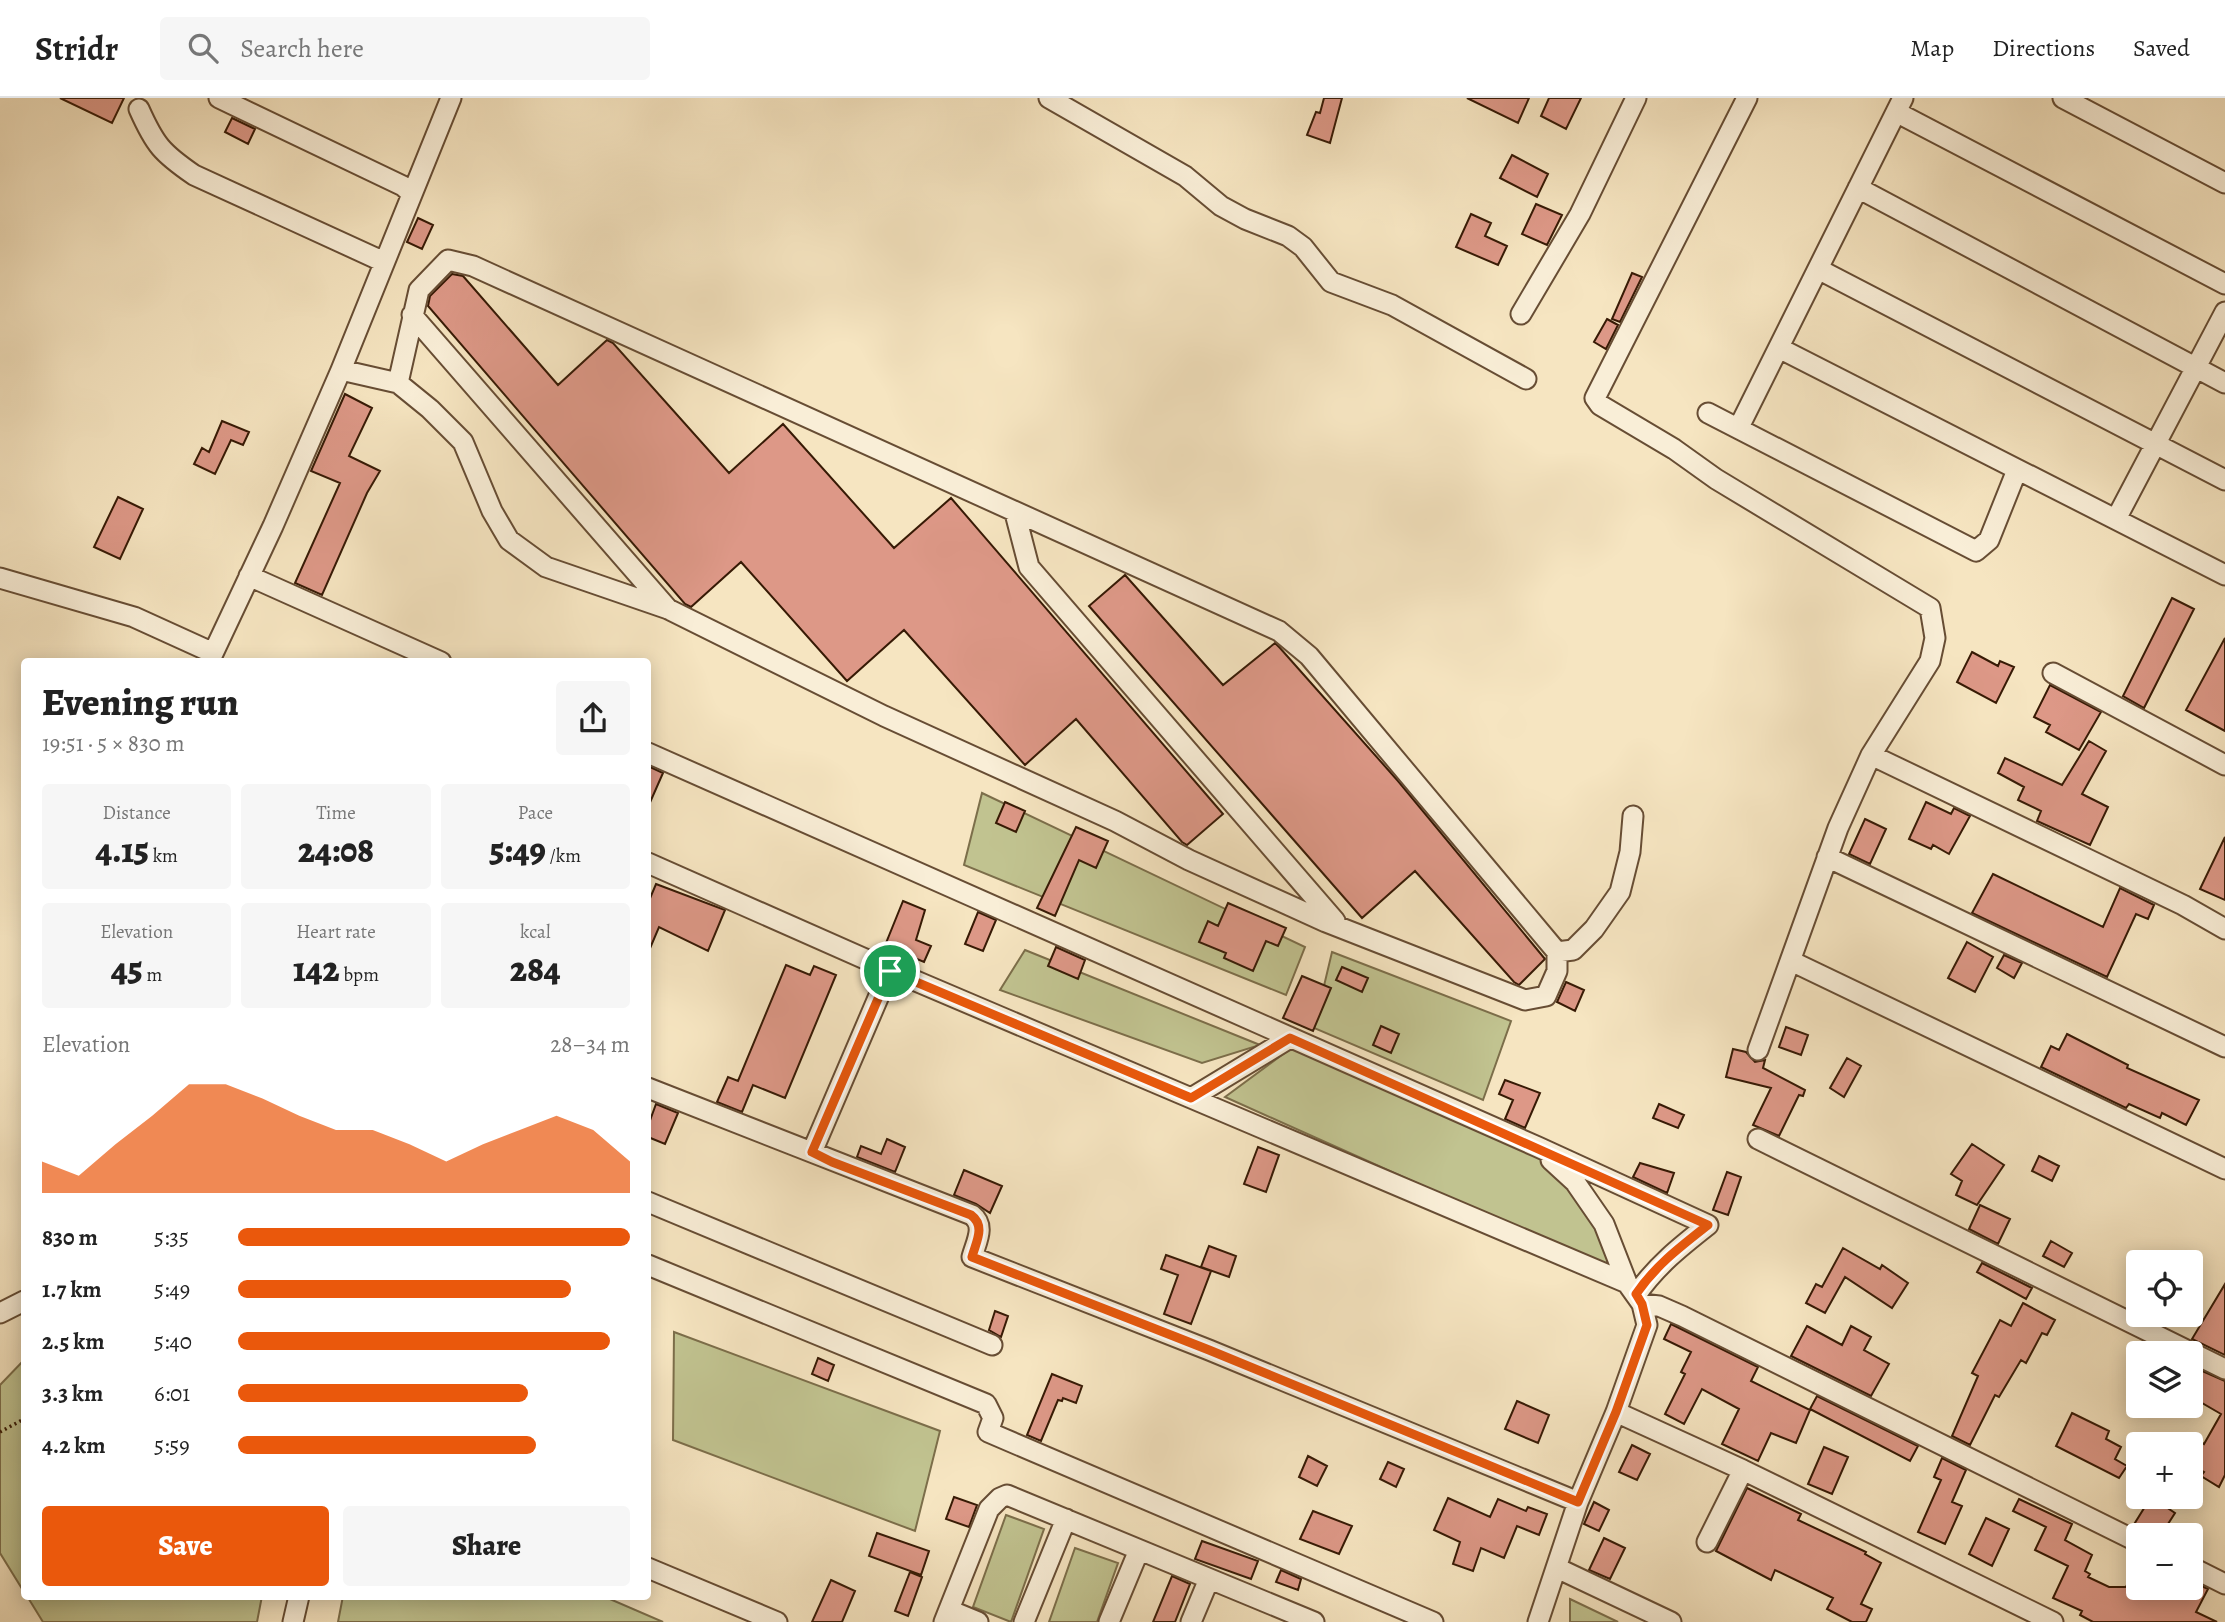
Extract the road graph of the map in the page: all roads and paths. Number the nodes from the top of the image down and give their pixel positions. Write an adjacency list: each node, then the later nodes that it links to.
1 (219, 98): 11 (street)
2 (451, 98): 11 (street)
3 (1049, 98): 21 (street)
4 (1636, 98): 16 (street)
5 (1747, 98): 39 (street)
6 (2063, 98): 9 (street)
7 (1900, 105): 10 (street); 14 (street)
8 (139, 109): 12 (street)
9 (2225, 183)
10 (1858, 188): 13 (street); 19 (street)
11 (412, 194): 12 (street)
12 (384, 262): 20 (street)
13 (1818, 269): 18 (street); 26 (street)
14 (2225, 284)
15 (2225, 312): 19 (street)
16 (1521, 314)
17 (412, 315): 22 (street); 29 (street); 34 (street)
18 (1779, 348): 25 (street); 27 (street)
19 (2196, 369): 23 (street); 26 (street)
20 (341, 370): 22 (street); 32 (street)
21 (1526, 379)
22 (398, 383): 34 (street)
23 (2225, 383)
24 (1708, 413): 25 (street)
25 (1739, 427): 27 (street)
26 (2157, 445): 28 (street); 30 (street)
27 (2017, 470): 30 (street)
28 (2225, 480)
29 (1014, 513): 44 (street); 46 (street)
30 (2116, 519): 31 (street)
31 (2225, 575)
32 (248, 576): 35 (street); 36 (street)
33 (0, 578): 35 (street)
34 (668, 609): 44 (street)
35 (210, 657)
36 (432, 658)
37 (2053, 673): 40 (street)
38 (651, 754): 49 (street)
39 (1871, 755): 42 (street); 45 (street)
40 (2225, 765)
41 (1633, 816): 46 (street)
42 (1827, 857): 47 (street); 50 (street)
43 (651, 864): 48 (street)
44 (1344, 929): 46 (street)
45 (2225, 929)
46 (1557, 952)
47 (1791, 961): 51 (street); 57 (street)
48 (890, 971): 53 (street); 56 (street)
49 (1290, 1038): 53 (street); 55 (street)
50 (2225, 1047)
51 (1758, 1050)
52 (651, 1089): 56 (street)
53 (1191, 1098): 60 (street)
54 (1758, 1139): 64 (street)
55 (1538, 1147): 60 (street); 60 (street)
56 (812, 1152): 69 (street)
57 (2225, 1169)
58 (651, 1203): 63 (street)
59 (651, 1266): 89 (street)
60 (1635, 1294): 65 (street); 71 (street)
61 (21, 1302): 62 (street)
62 (0, 1313)
63 (992, 1345)
64 (2225, 1369)
65 (1616, 1412): 68 (street); 69 (street)
66 (21, 1421): 67 (path)
67 (0, 1432)
68 (1743, 1470): 72 (street); 92 (street)
69 (1578, 1502): 75 (street)
70 (1066, 1519): 73 (street); 80 (street); 85 (street)
71 (2126, 1536)
72 (1707, 1542)
73 (1139, 1550): 77 (street); 86 (street)
74 (651, 1569): 83 (street)
75 (1557, 1569): 90 (street); 91 (street)
76 (2203, 1573): 78 (street)
77 (1209, 1579): 81 (street); 87 (street)
78 (2225, 1584)
79 (298, 1600): 82 (street)
80 (946, 1616): 84 (street)
81 (1280, 1616): 88 (street)
82 (293, 1622)
83 (777, 1622)
84 (978, 1622)
85 (1024, 1622)
86 (1110, 1622)
87 (1191, 1622)
88 (1314, 1622)
89 (1433, 1622)
90 (1538, 1622)
91 (1671, 1622)
92 (2053, 1622)

